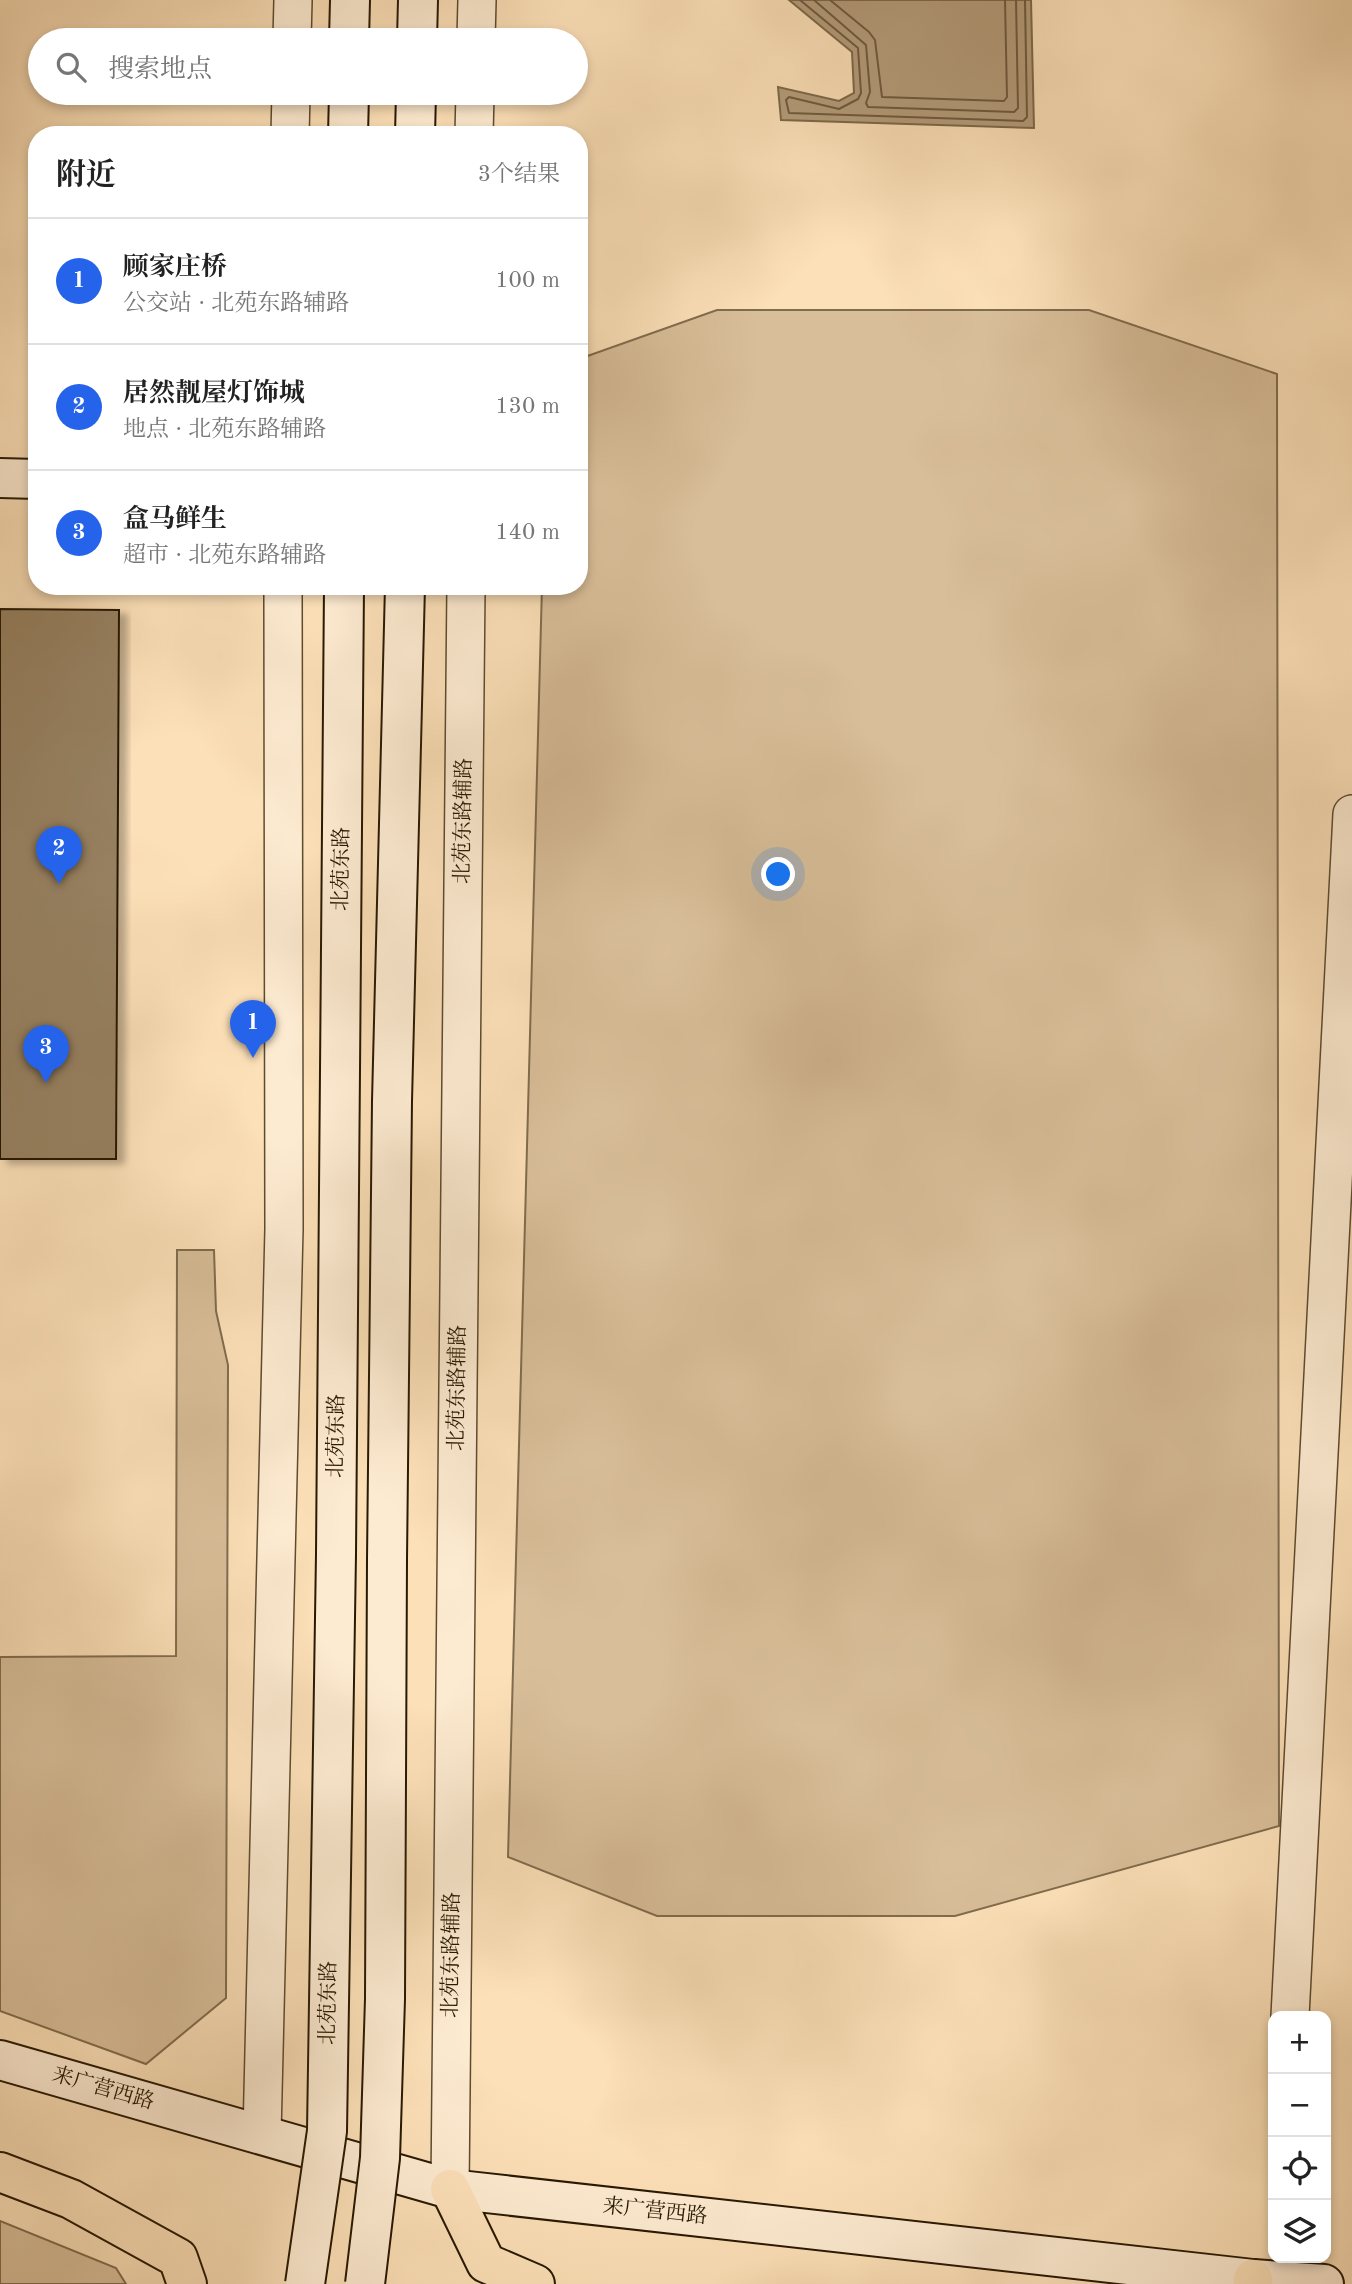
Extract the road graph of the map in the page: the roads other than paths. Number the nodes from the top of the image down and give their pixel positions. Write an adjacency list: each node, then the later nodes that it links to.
1 (293, 0): 5 (street)
2 (350, 0): 6 (main road)
3 (418, 0): 7 (main road)
4 (477, 0): 8 (street)
5 (292, 28)
6 (349, 28)
7 (417, 28)
8 (476, 28)
9 (291, 105): 13 (street)
10 (349, 105): 14 (main road)
11 (416, 105): 15 (main road)
12 (475, 105): 16 (street)
13 (290, 126)
14 (348, 126)
15 (415, 126)
16 (474, 126)
17 (0, 478): 18 (main road)
18 (28, 479)
19 (283, 595): 26 (street)
20 (344, 595): 31 (main road, 北苑东路, bridge)
21 (405, 595): 32 (main road, bridge)
22 (466, 595): 28 (street, 北苑东路辅路)
23 (1352, 814): 24 (street)
24 (1290, 2011)
25 (0, 2060): 26 (main road, 来广营西路)
26 (262, 2134): 28 (main road, 来广营西路)
27 (0, 2172): 30 (highway)
28 (450, 2189): 29 (main road, 来广营西路); 33 (highway)
29 (1266, 2275): 34 (main road, 来广营西路)
30 (187, 2284)
31 (305, 2284)
32 (365, 2284)
33 (534, 2284)
34 (1324, 2284)

